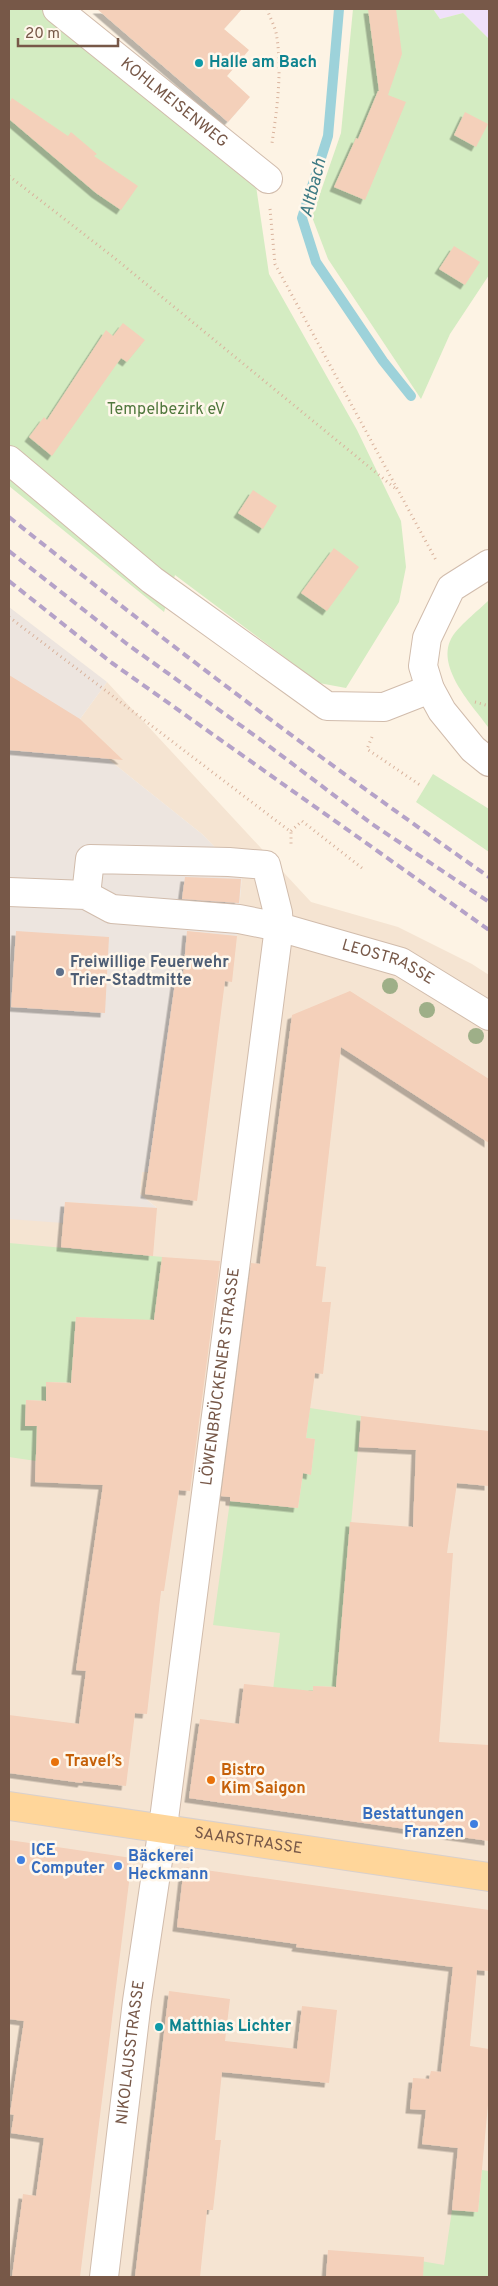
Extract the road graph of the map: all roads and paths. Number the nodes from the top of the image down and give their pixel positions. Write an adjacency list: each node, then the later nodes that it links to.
1 (57, 9): 4 (street, KOHLMEISENWEG)
2 (267, 9): 4 (path)
3 (9, 176): 6 (path)
4 (268, 179): 6 (path)
5 (9, 460): 10 (street)
6 (398, 491): 8 (path)
7 (489, 564): 8 (street)
8 (450, 588): 10 (street)
9 (9, 617): 14 (path)
10 (430, 688): 12 (street)
11 (373, 753): 13 (path)
12 (489, 762)
13 (420, 785)
14 (291, 832): 15 (path); 16 (path)
15 (291, 850)
16 (362, 868)
17 (9, 892): 18 (street)
18 (86, 895): 19 (street, LEOSTRASSE); 19 (street, LÖWENBRÜCKENER STRASSE)
19 (279, 927): 20 (street, LEOSTRASSE); 22 (street, LÖWENBRÜCKENER STRASSE)
20 (489, 1016)
21 (9, 1806): 22 (main road, SAARSTRASSE)
22 (163, 1828): 23 (main road, SAARSTRASSE); 24 (street, NIKOLAUSSTRASSE)
23 (489, 1877)
24 (104, 2277)

